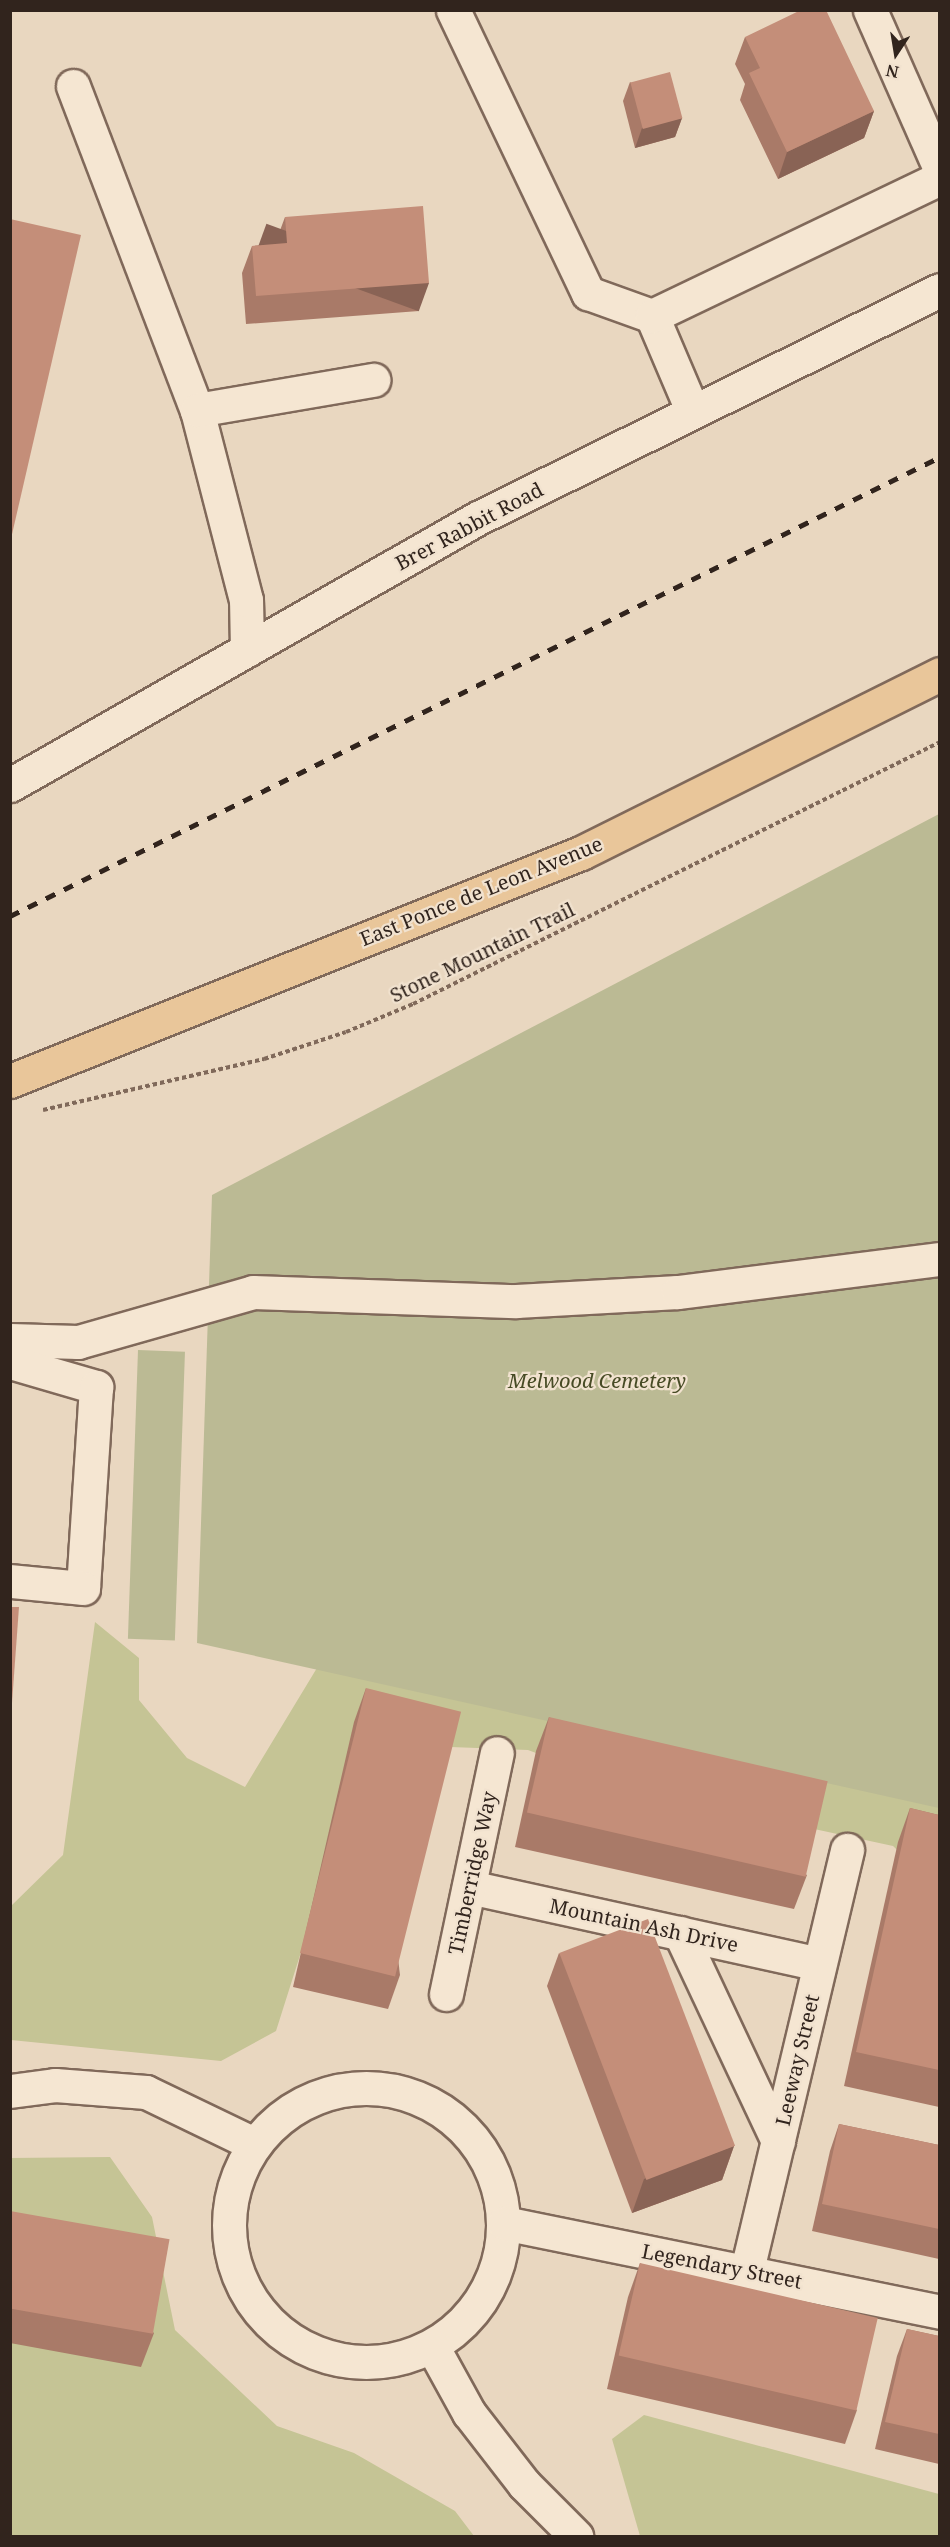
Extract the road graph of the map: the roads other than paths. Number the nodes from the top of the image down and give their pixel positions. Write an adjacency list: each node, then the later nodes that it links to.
1 (453, 10): 7 (street)
2 (870, 10): 4 (street)
3 (73, 86): 9 (street)
4 (939, 169)
5 (939, 178): 7 (street)
6 (939, 290): 10 (street, Brer Rabbit Road)
7 (652, 316): 10 (street)
8 (373, 380): 9 (street)
9 (197, 410): 11 (street)
10 (693, 412): 11 (street, Brer Rabbit Road)
11 (247, 650): 13 (street, Brer Rabbit Road)
12 (939, 674): 14 (main road, East Ponce de Leon Avenue)
13 (10, 785)
14 (10, 1081)
15 (939, 1259): 16 (street)
16 (10, 1340)
17 (10, 1362): 18 (street)
18 (10, 1581)
19 (497, 1753): 21 (street, Timberridge Way)
20 (847, 1850): 23 (street, Leeway Street)
21 (469, 1887): 22 (street, Mountain Ash Drive); 24 (street, Timberridge Way)
22 (680, 1933): 23 (street, Mountain Ash Drive); 26 (street)
23 (819, 1964): 26 (street, Leeway Street)
24 (446, 1994)
25 (10, 2091): 27 (street)
26 (778, 2141): 29 (street, Leeway Street)
27 (254, 2144): 28 (street); 31 (street)
28 (504, 2223): 29 (street, Legendary Street); 31 (street)
29 (747, 2270): 30 (street, Legendary Street)
30 (939, 2312)
31 (432, 2346): 32 (street)
32 (576, 2536)

